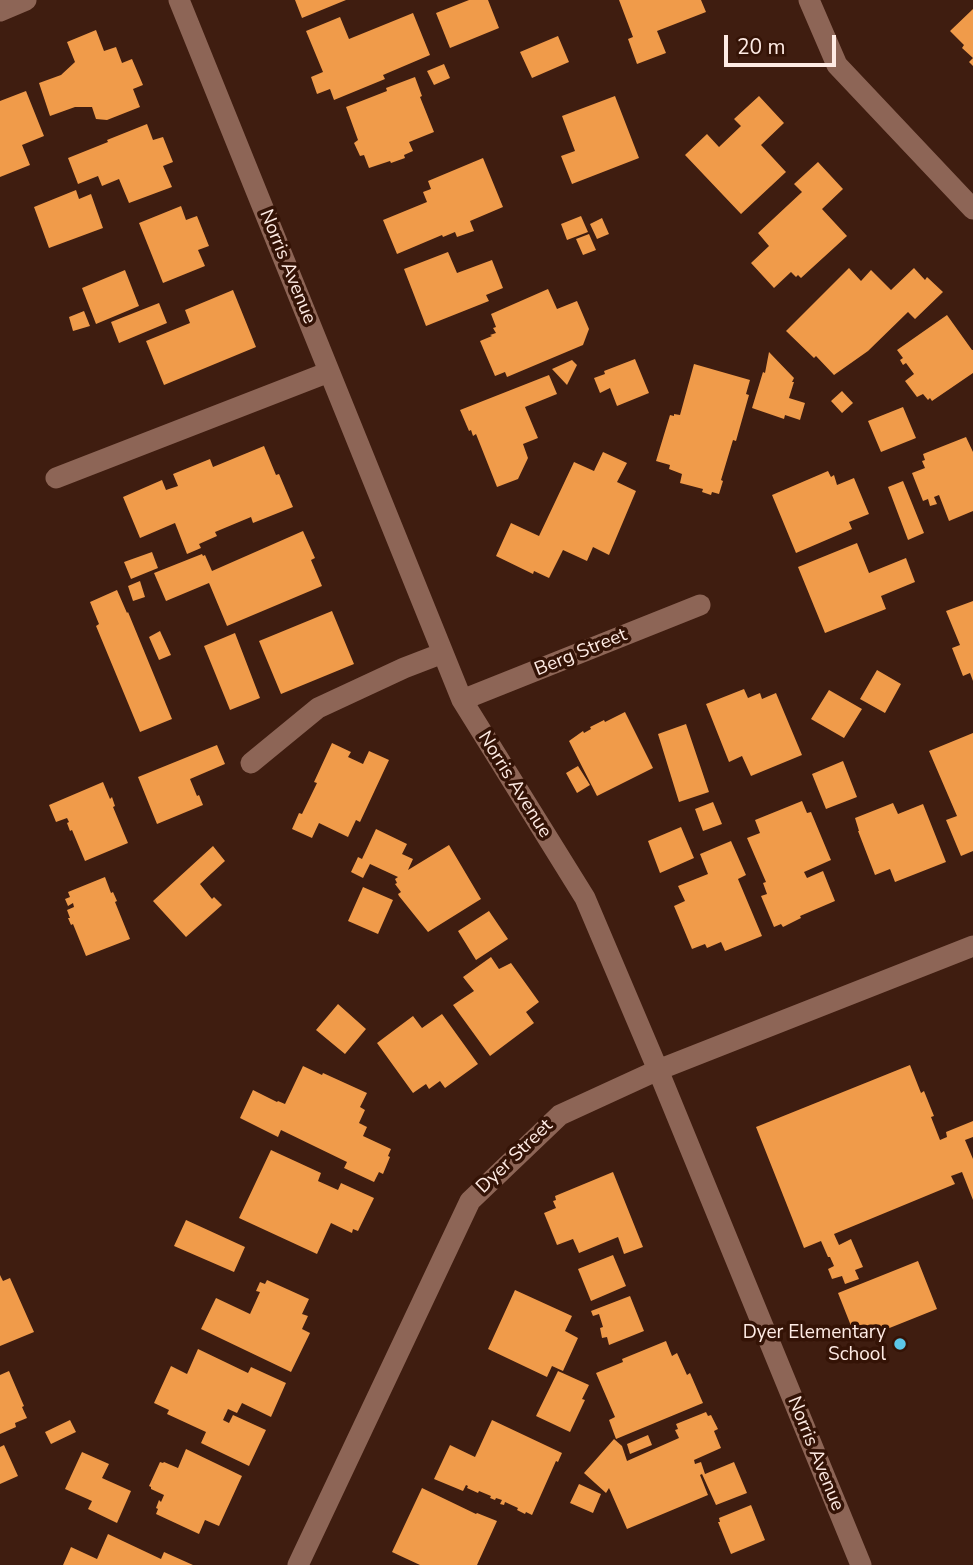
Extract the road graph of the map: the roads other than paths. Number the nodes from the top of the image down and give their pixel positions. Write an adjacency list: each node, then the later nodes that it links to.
1 (26, 0): 4 (street)
2 (179, 0): 6 (street, Norris Avenue)
3 (809, 0): 5 (street)
4 (0, 11)
5 (973, 209)
6 (329, 372): 7 (street); 9 (street, Norris Avenue)
7 (56, 478)
8 (700, 605): 10 (street, Berg Street)
9 (443, 653): 10 (street, Norris Avenue); 11 (street)
10 (462, 700): 13 (street, Norris Avenue)
11 (251, 763)
12 (973, 946): 13 (street, Dyer Street)
13 (658, 1070): 14 (street, Dyer Street); 15 (street, Norris Avenue)
14 (298, 1565)
15 (861, 1565)

